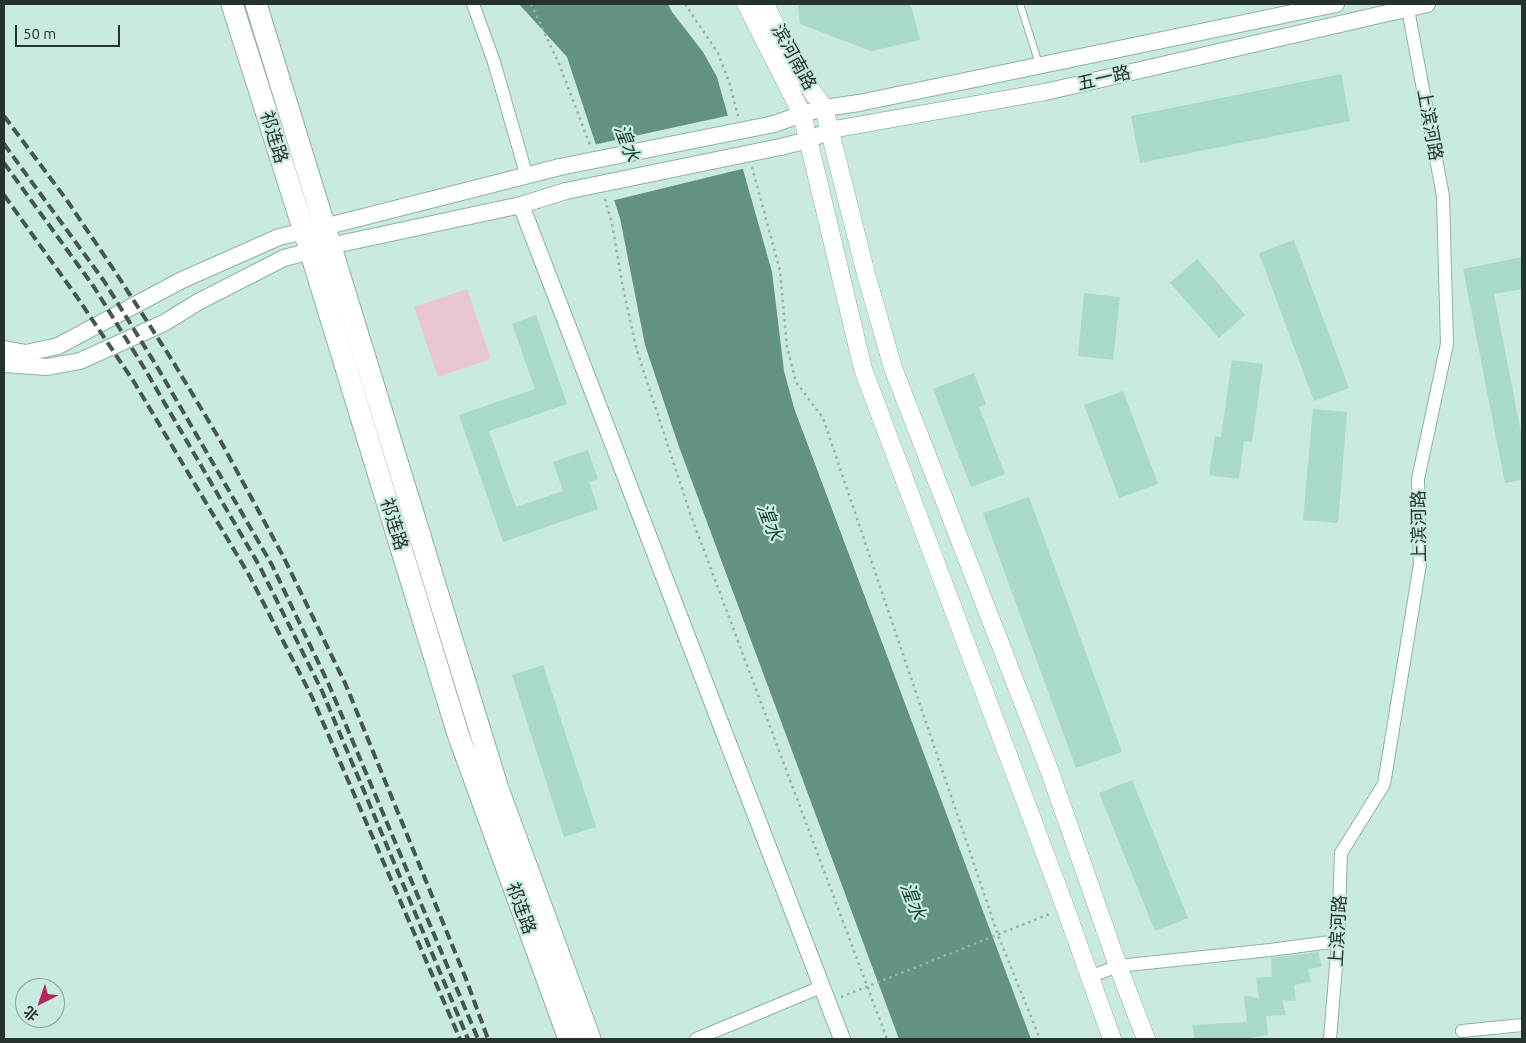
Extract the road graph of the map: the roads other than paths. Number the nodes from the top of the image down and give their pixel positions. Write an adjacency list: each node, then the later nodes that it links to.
1 (232, 4): 17 (highway, 祁连路)
2 (256, 4): 17 (highway, 祁连路)
3 (473, 4): 15 (street)
4 (746, 4): 12 (main road)
5 (766, 4): 11 (main road, 滨河南路)
6 (1020, 4): 10 (lane)
7 (1336, 4): 10 (street, 五一路)
8 (1427, 4): 9 (street, 五一路)
9 (1408, 6): 13 (street, 五一路); 20 (street, 上滨河路)
10 (1040, 65): 11 (street, 五一路)
11 (824, 108): 12 (street, 五一路); 13 (main road)
12 (802, 114): 14 (main road); 15 (street, 五一路, bridge)
13 (830, 130): 14 (street, 五一路); 21 (main road)
14 (809, 140): 16 (street, 五一路, bridge); 22 (main road)
15 (527, 177): 17 (street, 五一路)
16 (521, 205): 17 (street, 五一路); 23 (street)
17 (317, 239): 18 (street); 19 (street); 24 (highway, 祁连路)
18 (4, 349)
19 (4, 364)
20 (1338, 941): 21 (street); 33 (street, 上滨河路)
21 (1118, 966): 22 (street); 32 (main road)
22 (1089, 977): 31 (main road)
23 (825, 994): 29 (street); 30 (street)
24 (567, 1006): 27 (highway, 祁连路); 28 (highway, 祁连路)
25 (1522, 1025): 26 (street)
26 (1462, 1031)
27 (569, 1039)
28 (590, 1039)
29 (696, 1039)
30 (842, 1039)
31 (1112, 1039)
32 (1146, 1039)
33 (1330, 1039)

